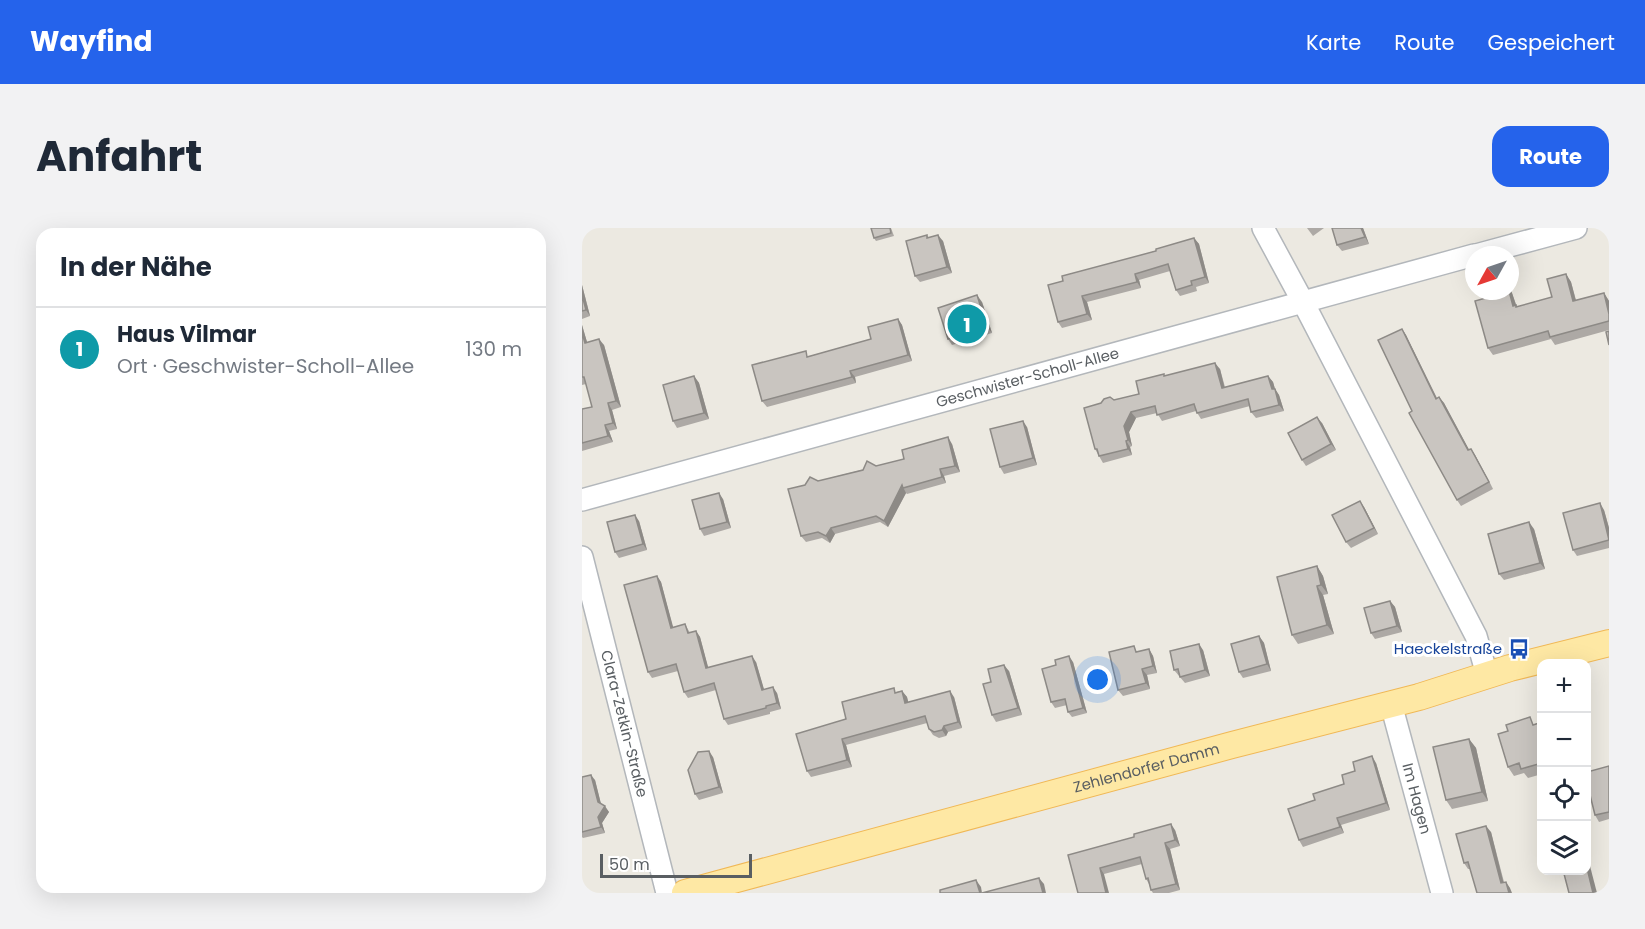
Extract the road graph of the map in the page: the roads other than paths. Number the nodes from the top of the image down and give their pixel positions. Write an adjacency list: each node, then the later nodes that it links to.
1 (1263, 228): 5 (street)
2 (1576, 228): 3 (street, Geschwister-Scholl-Allee)
3 (1509, 246)
4 (1465, 258): 5 (street, Geschwister-Scholl-Allee)
5 (1303, 302): 6 (street, Geschwister-Scholl-Allee); 9 (street)
6 (582, 500)
7 (582, 556): 11 (street, Clara-Zetkin-Straße)
8 (1609, 642): 9 (main road, Zehlendorfer Damm)
9 (1487, 675): 10 (main road, Zehlendorfer Damm)
10 (1391, 704): 12 (main road, Zehlendorfer Damm); 13 (street, Im Hagen)
11 (667, 893)
12 (685, 893)
13 (1442, 893)

